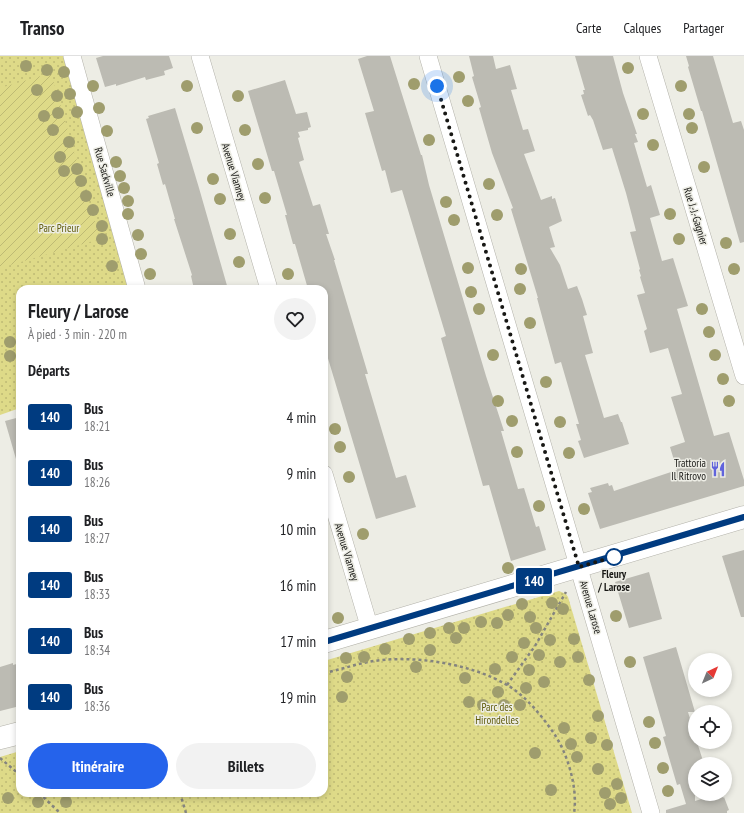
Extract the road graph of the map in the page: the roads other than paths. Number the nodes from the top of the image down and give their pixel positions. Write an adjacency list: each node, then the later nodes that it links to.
1 (72, 56): 5 (street, Rue Sackville)
2 (200, 56): 6 (street, Avenue Vianney)
3 (428, 56): 10 (street, Avenue Larose)
4 (648, 56): 7 (street, Rue J.-J.-Gagnier)
5 (137, 285)
6 (268, 285)
7 (744, 376)
8 (328, 487): 11 (street, Avenue Vianney)
9 (744, 517): 10 (street)
10 (579, 567): 11 (street); 15 (street, Avenue Larose)
11 (370, 629): 12 (street)
12 (328, 641)
13 (16, 733): 14 (street)
14 (0, 738)
15 (651, 813)

